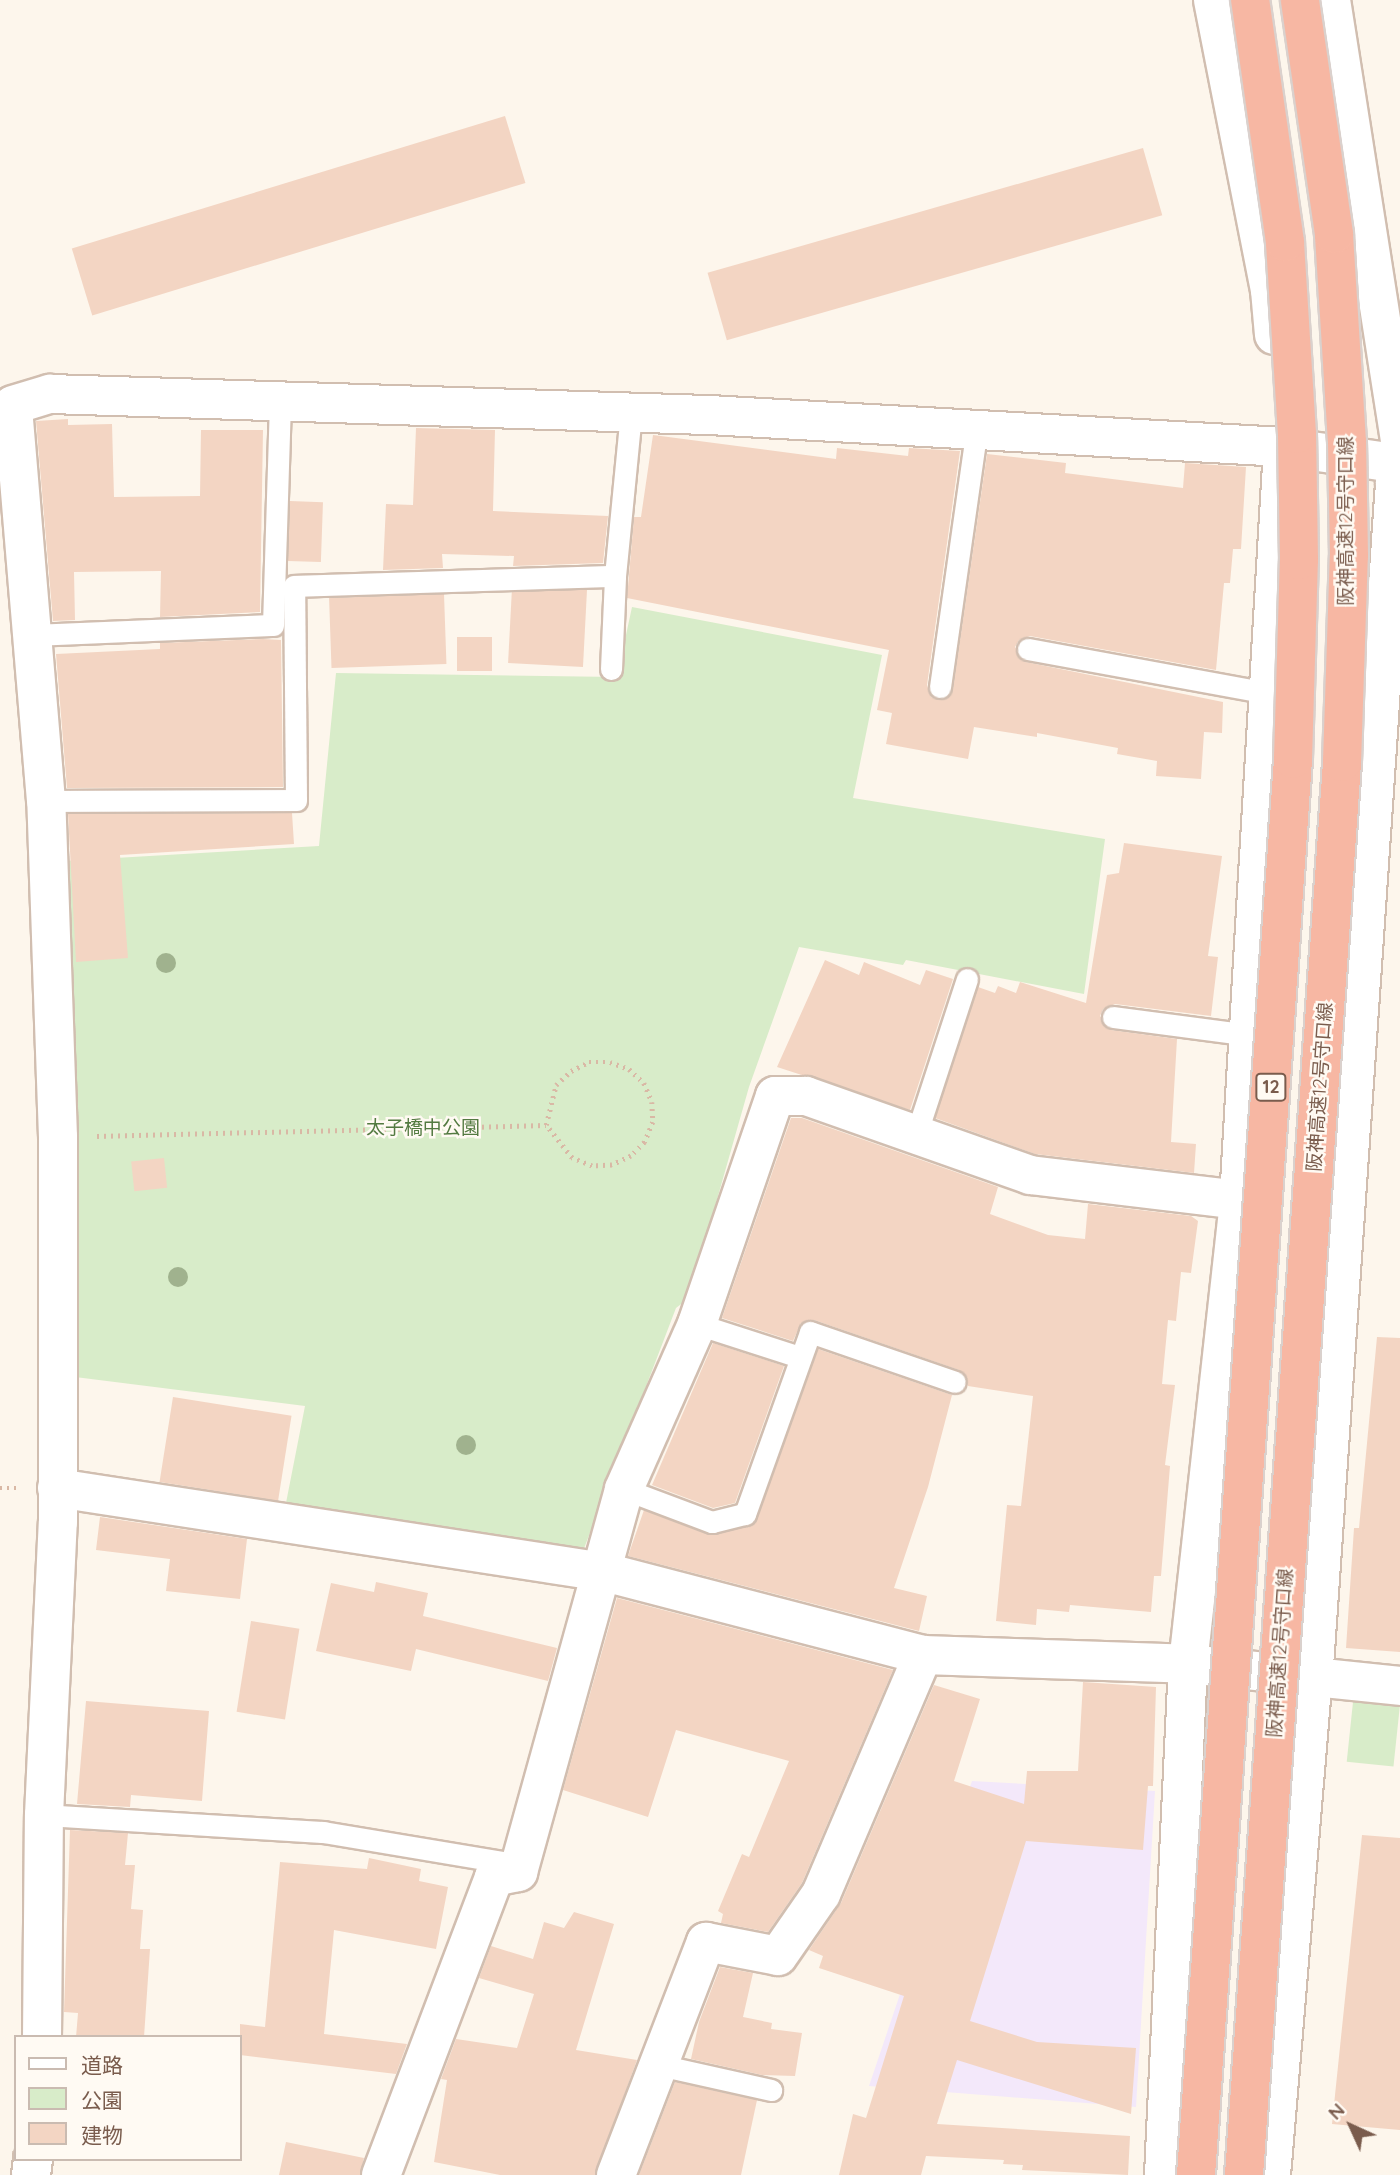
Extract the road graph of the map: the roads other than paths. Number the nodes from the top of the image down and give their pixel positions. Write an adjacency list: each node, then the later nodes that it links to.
1 (1213, 0): 9 (street)
2 (1250, 0): 43 (highway, 12, bridge)
3 (1300, 0): 44 (highway, 阪神高速12号守口線, bridge)
4 (1331, 0): 8 (street)
5 (280, 405): 6 (street); 13 (lane); 14 (street)
6 (631, 414): 7 (street); 12 (lane)
7 (977, 428): 9 (street); 17 (lane)
8 (1400, 442)
9 (1284, 447): 10 (street); 18 (street)
10 (1400, 464)
11 (1400, 472): 33 (street)
12 (615, 576): 13 (lane); 16 (lane)
13 (284, 586): 14 (lane); 19 (lane)
14 (32, 635): 19 (street)
15 (1028, 649): 18 (lane)
16 (611, 669)
17 (940, 687)
18 (1267, 693): 22 (street)
19 (46, 802): 28 (street)
20 (967, 979): 23 (lane)
21 (1113, 1017): 22 (lane)
22 (1251, 1035): 24 (street)
23 (916, 1135): 24 (street); 25 (street)
24 (1239, 1200): 32 (street)
25 (697, 1324): 26 (lane); 29 (street)
26 (799, 1357): 27 (lane); 29 (lane)
27 (955, 1382)
28 (57, 1488): 30 (street); 35 (street)
29 (624, 1489): 30 (street)
30 (604, 1572): 31 (street); 36 (street)
31 (923, 1655): 32 (street); 38 (street)
32 (1188, 1664): 33 (street); 42 (street)
33 (1313, 1680): 34 (street); 45 (street)
34 (1400, 1686)
35 (44, 1815): 36 (lane); 37 (street)
36 (519, 1865): 40 (street)
37 (42, 2035)
38 (659, 2065): 39 (lane); 41 (street)
39 (771, 2090)
40 (381, 2175)
41 (616, 2175)
42 (1164, 2175)
43 (1196, 2175)
44 (1244, 2175)
45 (1271, 2175)

